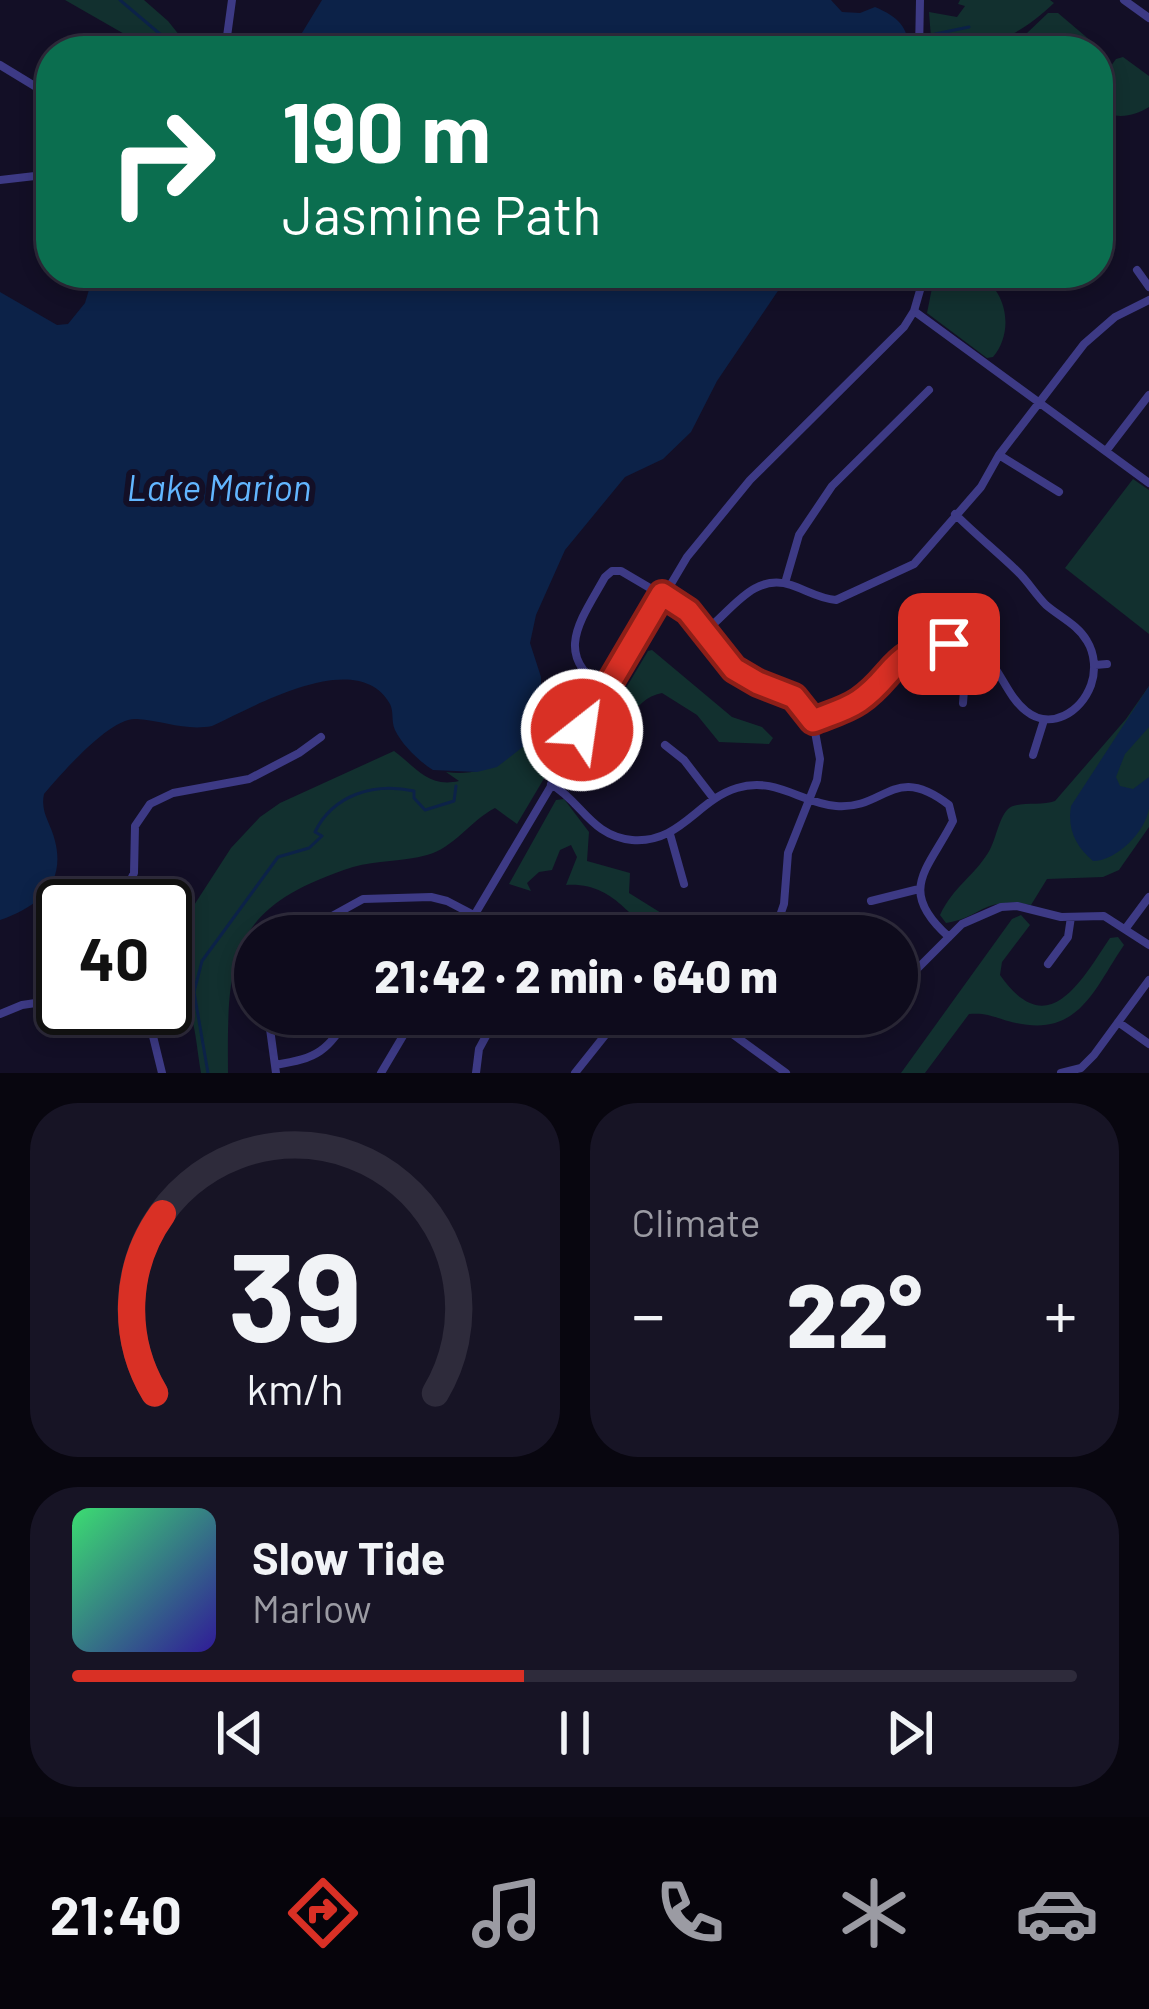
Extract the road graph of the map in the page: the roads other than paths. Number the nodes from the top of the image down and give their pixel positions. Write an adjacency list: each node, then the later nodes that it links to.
1 (232, 0): 5 (street)
2 (1124, 0): 4 (street)
3 (919, 5): 6 (street)
4 (1149, 18)
5 (226, 36)
6 (919, 36)
7 (0, 65): 8 (street)
8 (36, 87)
9 (36, 175): 10 (street)
10 (0, 180)
11 (1138, 270): 12 (street)
12 (1149, 287)
13 (921, 288): 15 (street)
14 (1149, 300): 18 (street)
15 (914, 311): 18 (street); 25 (street)
16 (928, 390): 24 (street)
17 (1149, 395): 19 (street)
18 (1041, 404): 19 (street); 20 (street)
19 (1106, 451): 21 (street)
20 (999, 455): 22 (street); 23 (street)
21 (1149, 482)
22 (1059, 492)
23 (955, 514): 24 (street); 28 (street)
24 (785, 583): 26 (street)
25 (662, 594): 26 (street); 30 (street); 30 (street)
26 (704, 632): 33 (street)
27 (978, 652): 31 (street); 32 (street); 33 (street)
28 (1095, 664): 29 (street); 32 (street)
29 (1107, 664)
30 (606, 689): 37 (street)
31 (963, 703)
32 (1044, 720): 36 (street)
33 (813, 721): 38 (street)
34 (321, 737): 41 (street)
35 (664, 745): 39 (street)
36 (1033, 755)
37 (550, 784): 40 (street); 48 (street)
38 (812, 799): 39 (street); 43 (street); 49 (street)
39 (714, 800): 40 (street)
40 (670, 834): 42 (street)
41 (131, 879)
42 (684, 884)
43 (920, 889): 45 (street); 52 (street)
44 (1149, 897): 51 (street)
45 (871, 901)
46 (333, 915): 47 (street)
47 (471, 915)
48 (474, 915)
49 (780, 915)
50 (1071, 917): 51 (street); 52 (street); 54 (street)
51 (1126, 928): 53 (street)
52 (949, 937): 55 (street)
53 (1149, 945)
54 (1048, 964)
55 (918, 968)
56 (1149, 980): 59 (street)
57 (36, 1003): 58 (street)
58 (0, 1014)
59 (1118, 1022): 67 (street); 75 (street)
60 (152, 1035): 70 (street)
61 (271, 1035): 68 (street)
62 (335, 1035): 68 (street)
63 (404, 1035): 71 (street)
64 (486, 1035): 72 (street)
65 (605, 1035): 73 (street)
66 (731, 1035): 69 (street)
67 (1149, 1045)
68 (275, 1069)
69 (771, 1069): 74 (street)
70 (159, 1072)
71 (381, 1073)
72 (476, 1073)
73 (574, 1073)
74 (786, 1073)
75 (1061, 1073)

